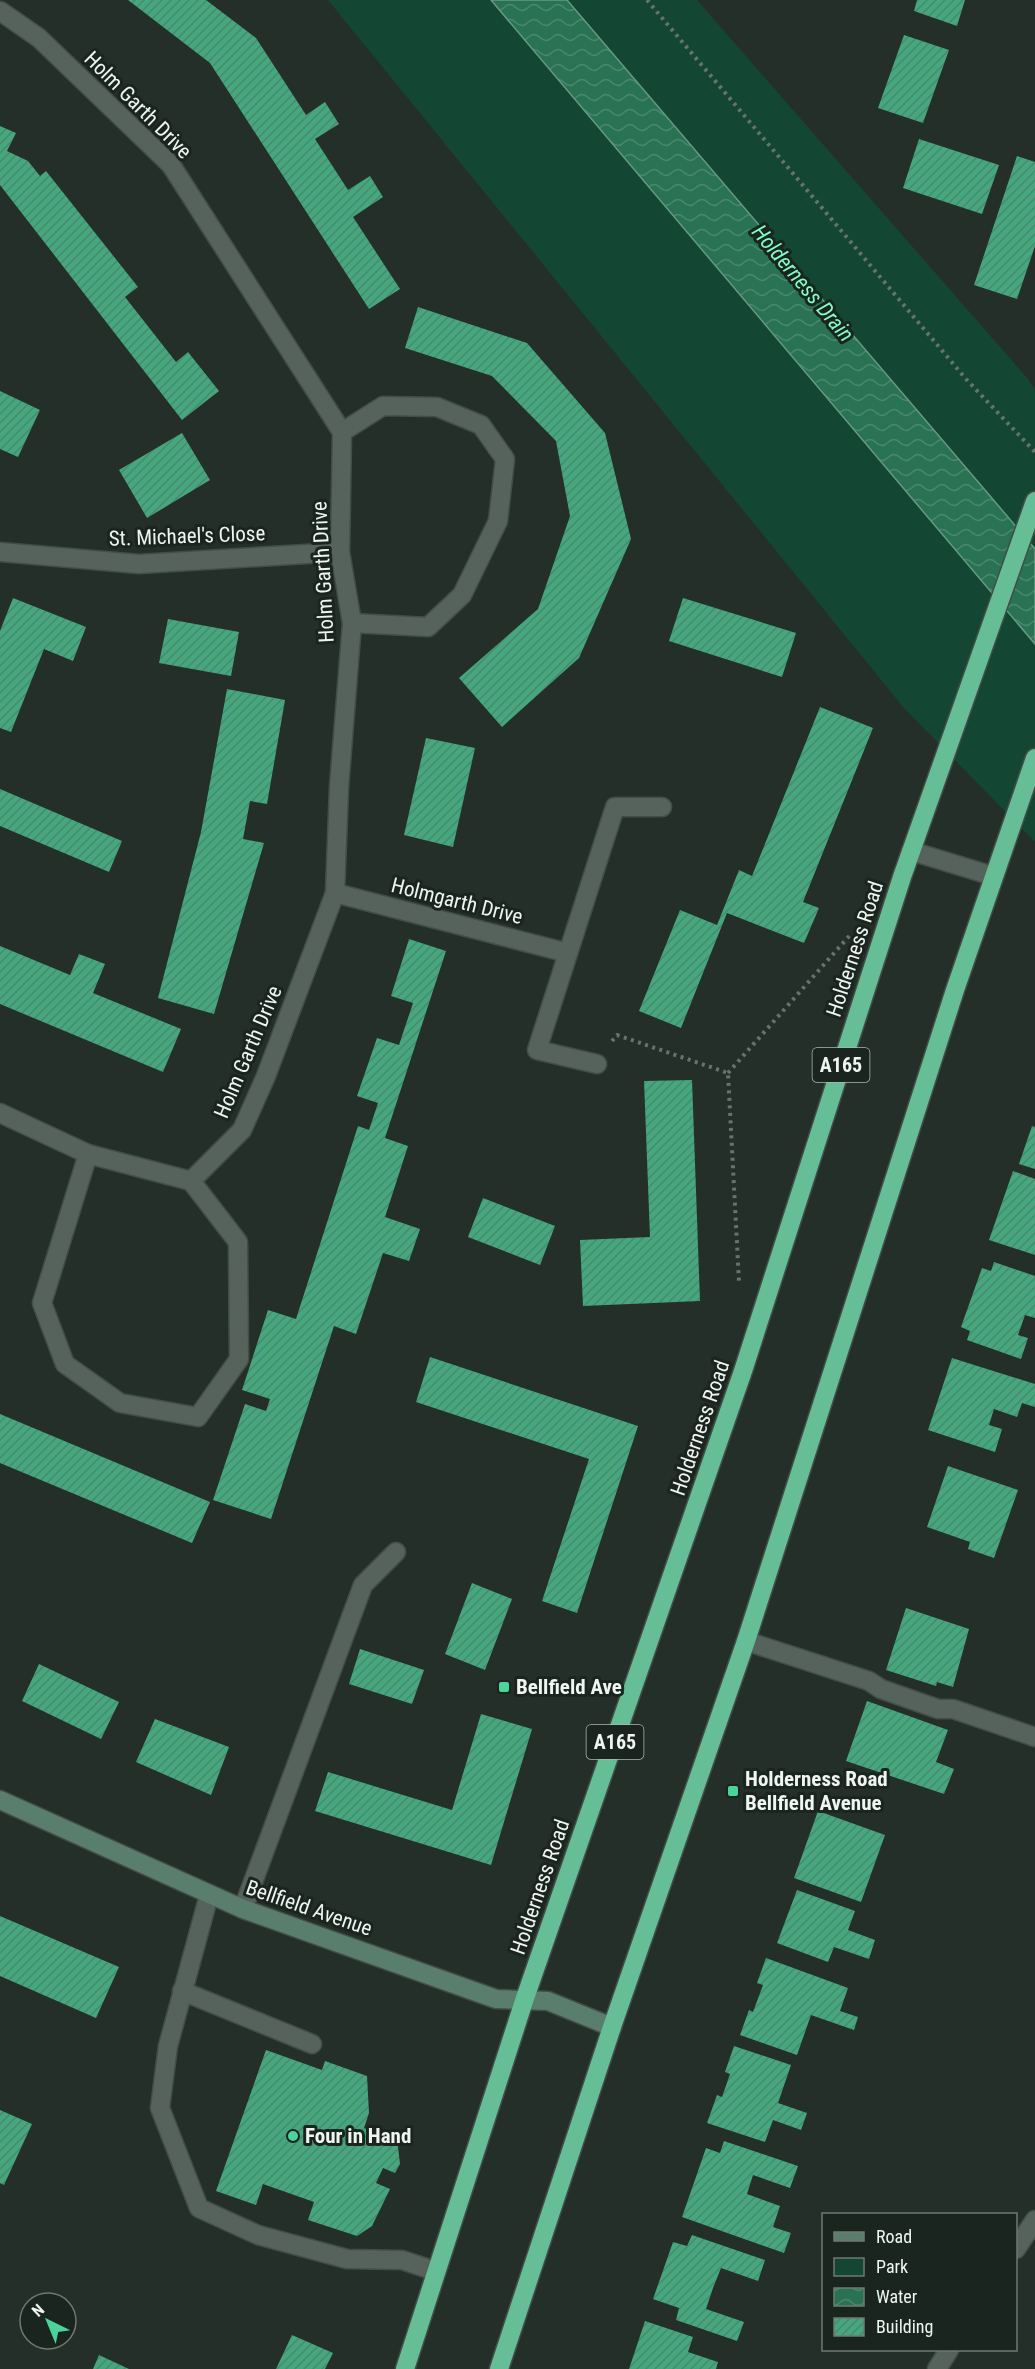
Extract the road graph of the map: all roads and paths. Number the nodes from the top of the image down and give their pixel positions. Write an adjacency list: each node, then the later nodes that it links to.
1 (647, 0): 4 (path)
2 (0, 11): 3 (street, Holm Garth Drive)
3 (342, 432): 7 (street, Holm Garth Drive); 8 (street)
4 (1035, 452)
5 (1035, 501): 11 (highway, Holderness Road / A165)
6 (0, 552): 7 (street, St. Michael's Close)
7 (340, 552): 8 (street, Holm Garth Drive)
8 (352, 623): 13 (street, Holm Garth Drive)
9 (1035, 758): 12 (highway)
10 (662, 807): 15 (street)
11 (911, 851): 12 (street); 29 (highway, Holderness Road / A165)
12 (993, 876): 23 (highway)
13 (335, 893): 15 (street, Holmgarth Drive); 20 (street, Holm Garth Drive)
14 (854, 930): 17 (path)
15 (568, 953): 16 (street)
16 (597, 1065): 17 (path)
17 (728, 1072): 21 (path)
18 (0, 1113): 19 (street)
19 (88, 1154): 20 (street); 20 (street)
20 (191, 1181)
21 (739, 1287)
22 (396, 1552): 27 (street)
23 (746, 1641): 24 (street); 30 (highway)
24 (1035, 1737)
25 (0, 1800): 26 (street, Bellfield Avenue)
26 (209, 1895): 27 (street, Bellfield Avenue); 28 (street)
27 (243, 1909): 29 (street, Bellfield Avenue)
28 (182, 1991): 31 (street); 34 (street)
29 (524, 2001): 30 (street, Bellfield Avenue); 34 (highway, Holderness Road / A165)
30 (612, 2026): 37 (highway)
31 (312, 2044)
32 (1035, 2220): 33 (street)
33 (1017, 2247)
34 (435, 2271): 36 (highway, Holderness Road / A165)
35 (948, 2351): 38 (street)
36 (405, 2369)
37 (499, 2369)
38 (937, 2369)

